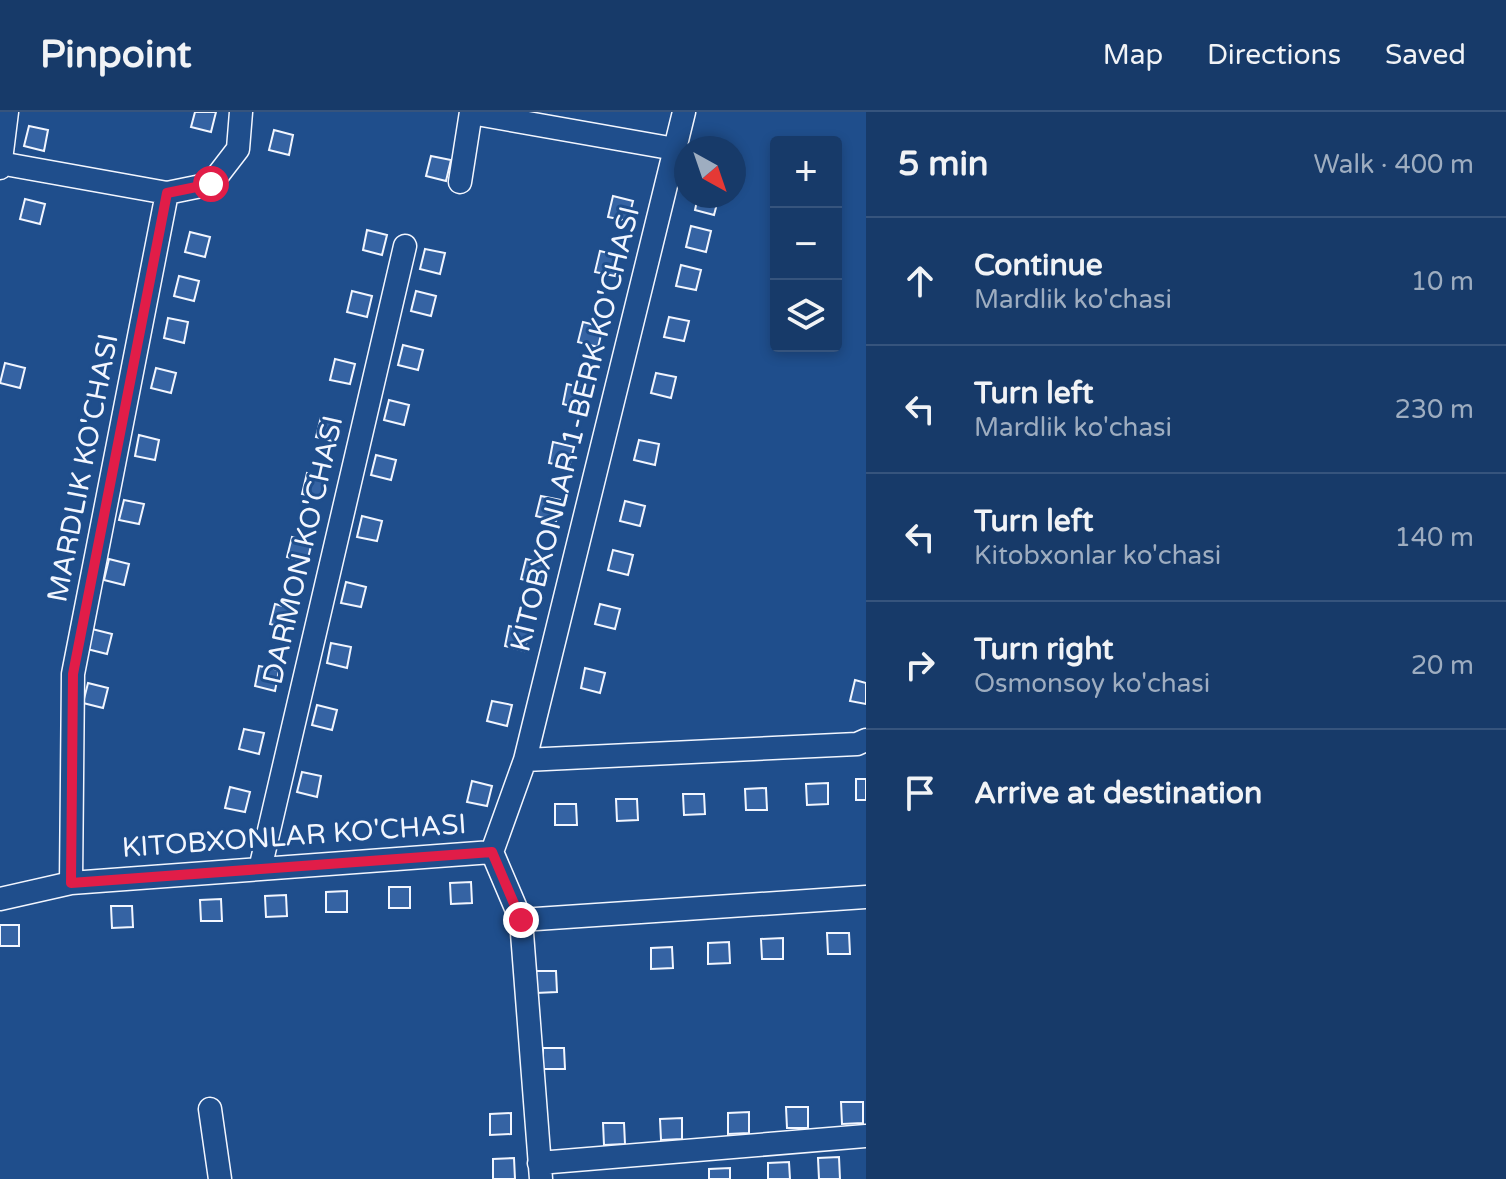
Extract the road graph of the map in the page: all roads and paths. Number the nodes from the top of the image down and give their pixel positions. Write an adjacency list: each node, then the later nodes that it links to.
1 (7, 112): 8 (street)
2 (241, 112): 10 (street)
3 (471, 112): 6 (street); 9 (street)
4 (684, 112): 5 (street, KITOBXONLAR 1-BERK KO'CHASI)
5 (678, 136)
6 (674, 149)
7 (674, 153): 13 (street, KITOBXONLAR 1-BERK KO'CHASI)
8 (0, 165): 10 (street)
9 (460, 182)
10 (167, 193): 16 (street, MARDLIK KO'CHASI)
11 (405, 246): 15 (street, DARMON KO'CHASI)
12 (866, 740): 13 (street)
13 (525, 760): 14 (street, KITOBXONLAR KO'CHASI)
14 (492, 852): 15 (street, KITOBXONLAR KO'CHASI); 19 (street)
15 (260, 869): 16 (street, KITOBXONLAR KO'CHASI)
16 (71, 883): 18 (street, KITOBXONLAR KO'CHASI)
17 (866, 897): 19 (street)
18 (0, 899)
19 (521, 920): 22 (street)
20 (210, 1109): 23 (street)
21 (866, 1136): 22 (street)
22 (540, 1171)
23 (220, 1179)

